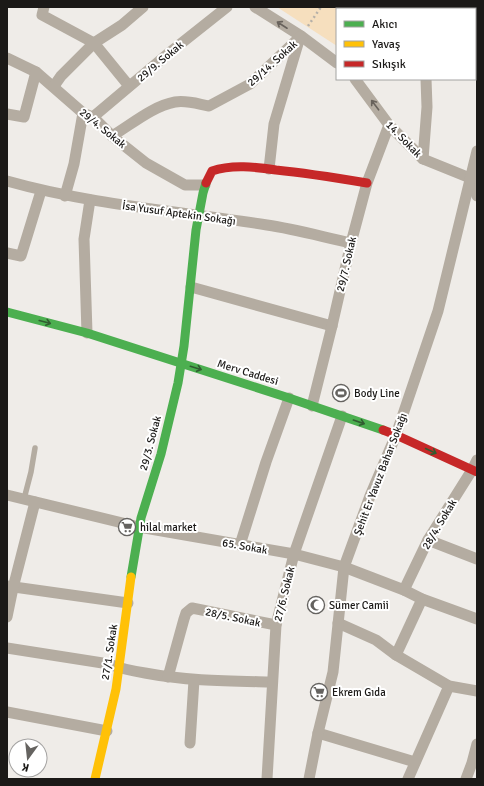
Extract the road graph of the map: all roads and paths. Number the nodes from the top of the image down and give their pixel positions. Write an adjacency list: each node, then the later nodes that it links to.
1 (44, 7): 7 (street)
2 (143, 7): 7 (street)
3 (227, 7): 14 (street, 29/9. Sokak)
4 (255, 7): 6 (street, one-way to 4)
5 (321, 7): 6 (path)
6 (301, 36): 9 (street); 18 (street, 29/14. Sokak); 21 (street)
7 (94, 43): 13 (street); 14 (street)
8 (7, 58): 10 (street, 29/4. Sokak)
9 (336, 63)
10 (36, 72): 13 (street, 29/4. Sokak); 15 (street)
11 (356, 80): 17 (street, 14. Sokak, one-way to 11)
12 (426, 80): 20 (street)
13 (54, 86): 16 (street, 29/4. Sokak)
14 (129, 86): 16 (street, 29/9. Sokak)
15 (7, 114)
16 (88, 115): 18 (street, 29/4. Sokak); 27 (street)
17 (389, 124): 20 (street, 14. Sokak); 24 (street, 29/7. Sokak)
18 (112, 136): 25 (street, 29/4. Sokak)
19 (477, 151): 22 (street, Şehit Er Yavuz Bahar Sokağı)
20 (423, 159): 22 (street, 14. Sokak)
21 (269, 169): 24 (street); 25 (street)
22 (474, 176): 28 (street); 41 (street, Şehit Er Yavuz Bahar Sokağı)
23 (7, 181): 26 (street, İsa Yusuf Aptekin Sokağı)
24 (367, 183): 31 (street, 29/7. Sokak)
25 (205, 185): 30 (street, 29/3. Sokak)
26 (41, 191): 27 (street, İsa Yusuf Aptekin Sokağı); 32 (street)
27 (65, 196): 29 (street, İsa Yusuf Aptekin Sokağı)
28 (477, 196)
29 (90, 200): 30 (street, İsa Yusuf Aptekin Sokağı); 36 (street)
30 (198, 216): 31 (street, İsa Yusuf Aptekin Sokağı); 33 (street, 29/3. Sokak)
31 (350, 243): 35 (street, 29/7. Sokak)
32 (7, 253)
33 (191, 287): 35 (street); 37 (street, 29/3. Sokak)
34 (7, 312): 36 (street, Merv Caddesi, one-way to 36)
35 (332, 326): 39 (street, 29/7. Sokak)
36 (87, 333): 37 (street, Merv Caddesi)
37 (182, 364): 38 (street, Merv Caddesi, one-way to 38); 47 (street, 29/3. Sokak)
38 (289, 398): 39 (street, Merv Caddesi); 49 (street)
39 (312, 406): 40 (street, Merv Caddesi)
40 (342, 416): 41 (street, Merv Caddesi, one-way to 41); 50 (street, 27/6. Sokak)
41 (396, 435): 43 (street, Merv Caddesi, one-way to 43); 52 (street, Şehit Er Yavuz Bahar Sokağı)
42 (35, 448): 45 (lane)
43 (475, 468): 48 (street, 28/4. Sokak)
44 (7, 495): 45 (street, 65. Sokak)
45 (24, 499): 46 (street, 65. Sokak)
46 (35, 502): 47 (street, 65. Sokak); 53 (street)
47 (139, 527): 49 (street, 65. Sokak); 56 (street, 27/1. Sokak)
48 (428, 540): 51 (street); 54 (street, 28/4. Sokak)
49 (240, 545): 50 (street, 65. Sokak)
50 (294, 554): 52 (street, 65. Sokak); 60 (street, 27/6. Sokak)
51 (477, 559)
52 (344, 567): 54 (street, 65. Sokak); 59 (street, Şehit Er Yavuz Bahar Sokağı)
53 (10, 587): 56 (street); 57 (street)
54 (404, 590): 55 (street, 65. Sokak)
55 (422, 599): 58 (street, 65. Sokak); 62 (street)
56 (128, 603): 63 (street, 27/1. Sokak)
57 (7, 617)
58 (477, 619)
59 (338, 623): 62 (street); 71 (street, Şehit Er Yavuz Bahar Sokağı)
60 (276, 626): 64 (street, 28/5. Sokak); 66 (street, 27/6. Sokak)
61 (7, 648): 63 (street)
62 (396, 655): 67 (street)
63 (119, 668): 64 (street); 70 (street, 27/1. Sokak)
64 (168, 677): 65 (street)
65 (194, 680): 66 (street); 72 (street)
66 (272, 682): 76 (street, 27/6. Sokak)
67 (449, 686): 68 (street); 74 (street)
68 (477, 691)
69 (7, 712): 70 (street)
70 (107, 731): 75 (street, 27/1. Sokak)
71 (318, 733): 74 (street); 77 (street, Şehit Er Yavuz Bahar Sokağı)
72 (190, 743)
73 (477, 744): 79 (street)
74 (415, 762): 78 (street)
75 (95, 779)
76 (267, 779)
77 (309, 779)
78 (408, 779)
79 (466, 779)

